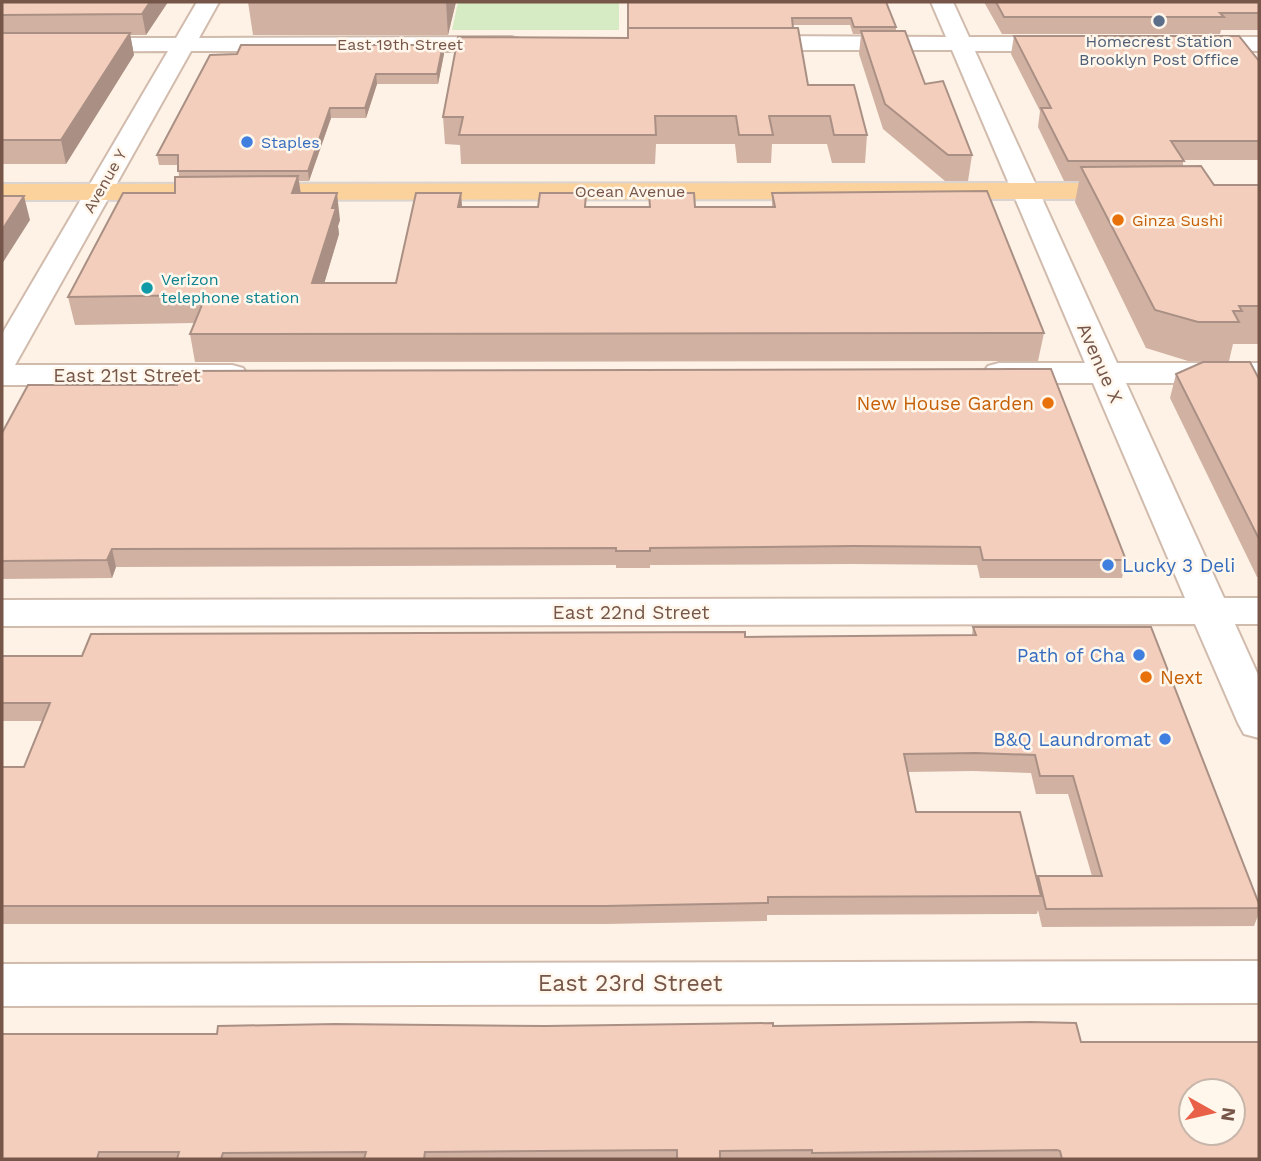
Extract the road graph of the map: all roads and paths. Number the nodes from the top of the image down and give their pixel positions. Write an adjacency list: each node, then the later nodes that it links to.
1 (208, 2): 10 (street, Avenue Y)
2 (942, 2): 5 (street, Avenue X)
3 (731, 43): 5 (street)
4 (528, 44): 10 (street, East 19th Street)
5 (960, 44): 6 (street); 11 (street, Avenue X)
6 (1086, 44)
7 (1168, 44): 8 (street)
8 (1259, 44)
9 (2, 45): 10 (street, East 19th Street)
10 (183, 45): 14 (street, Avenue Y)
11 (1024, 191): 12 (main road, Ocean Avenue); 14 (main road, Ocean Avenue); 16 (street, Avenue X)
12 (1151, 191)
13 (2, 192): 14 (main road, Ocean Avenue)
14 (99, 192): 15 (street, Avenue Y)
15 (2, 361)
16 (1104, 372): 17 (street); 18 (street); 21 (street, Avenue X)
17 (976, 373)
18 (1259, 373)
19 (267, 374): 20 (street, East 21st Street)
20 (2, 375)
21 (1210, 611): 22 (street, East 22nd Street); 23 (street, East 22nd Street); 24 (street, Avenue X)
22 (1259, 611)
23 (2, 613)
24 (1259, 723)
25 (1259, 982): 26 (street, East 23rd Street)
26 (2, 985)

